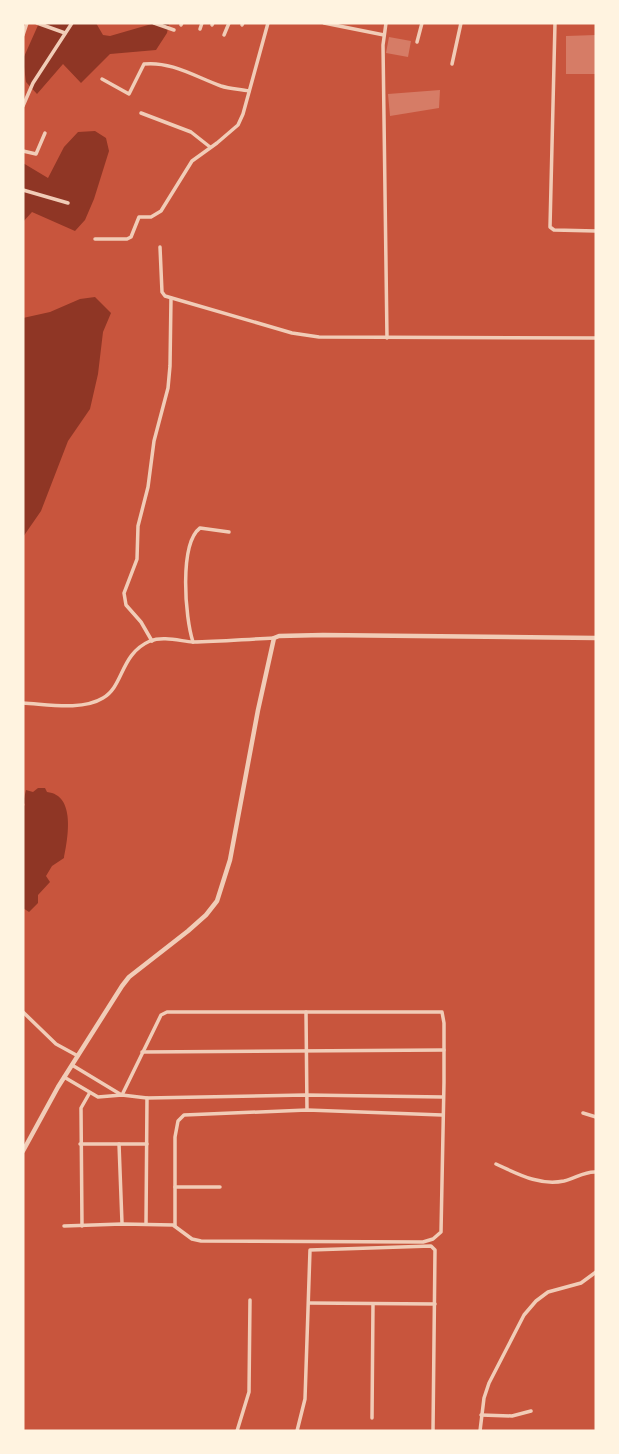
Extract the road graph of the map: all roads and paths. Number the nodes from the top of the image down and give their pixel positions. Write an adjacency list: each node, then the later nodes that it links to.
1 (27, 23): 16 (street)
2 (37, 23): 15 (street)
3 (72, 23): 15 (street)
4 (154, 23): 14 (street)
5 (202, 23): 13 (street)
6 (229, 23): 17 (street)
7 (268, 23): 22 (street)
8 (324, 23): 18 (street)
9 (386, 23): 18 (street)
10 (422, 23): 19 (street)
11 (461, 23): 20 (street)
12 (555, 23): 30 (street)
13 (200, 29)
14 (174, 30)
15 (65, 33): 23 (street)
16 (23, 35)
17 (224, 35)
18 (384, 35): 34 (street)
19 (417, 41)
20 (452, 64)
21 (102, 79): 22 (street)
22 (249, 91): 26 (street)
23 (23, 106)
24 (141, 113): 26 (street)
25 (45, 133): 27 (street)
26 (211, 148): 31 (street)
27 (23, 151)
28 (23, 190): 29 (street)
29 (68, 203)
30 (596, 231)
31 (95, 239)
32 (160, 247): 33 (street)
33 (171, 298): 34 (street); 39 (street)
34 (387, 338): 35 (street)
35 (596, 338)
36 (229, 532): 40 (street)
37 (274, 638): 38 (street); 40 (street); 47 (street)
38 (596, 638)
39 (152, 640): 40 (street); 41 (street)
40 (193, 642)
41 (23, 703)
42 (23, 1012): 47 (street)
43 (306, 1012): 44 (street); 45 (street); 46 (street)
44 (444, 1050): 46 (street); 53 (street)
45 (142, 1052): 46 (street); 51 (street)
46 (306, 1053): 52 (street)
47 (79, 1056): 48 (street)
48 (72, 1065): 49 (street); 51 (street)
49 (64, 1077): 50 (street); 62 (street)
50 (89, 1093): 51 (street); 59 (street)
51 (122, 1095): 54 (street)
52 (306, 1095): 53 (street); 54 (street); 55 (street)
53 (443, 1097): 57 (street)
54 (147, 1098): 61 (street)
55 (307, 1110): 57 (street); 65 (street)
56 (583, 1113): 58 (street)
57 (443, 1115): 71 (street)
58 (596, 1117)
59 (80, 1144): 60 (street); 70 (street)
60 (119, 1144): 61 (street); 67 (street)
61 (147, 1144): 68 (street)
62 (23, 1151)
63 (496, 1164): 64 (street)
64 (596, 1172)
65 (175, 1187): 66 (street); 71 (street)
66 (220, 1187)
67 (122, 1223): 68 (street); 70 (street)
68 (146, 1223): 71 (street)
69 (64, 1226): 70 (street)
70 (82, 1226)
71 (175, 1226)
72 (596, 1272): 78 (street)
73 (250, 1300): 80 (street)
74 (309, 1303): 75 (street); 76 (street); 81 (street)
75 (373, 1304): 76 (street); 79 (street)
76 (435, 1304): 82 (street)
77 (531, 1411): 78 (street)
78 (481, 1415): 83 (street)
79 (372, 1418)
80 (237, 1431)
81 (297, 1431)
82 (433, 1431)
83 (480, 1431)

